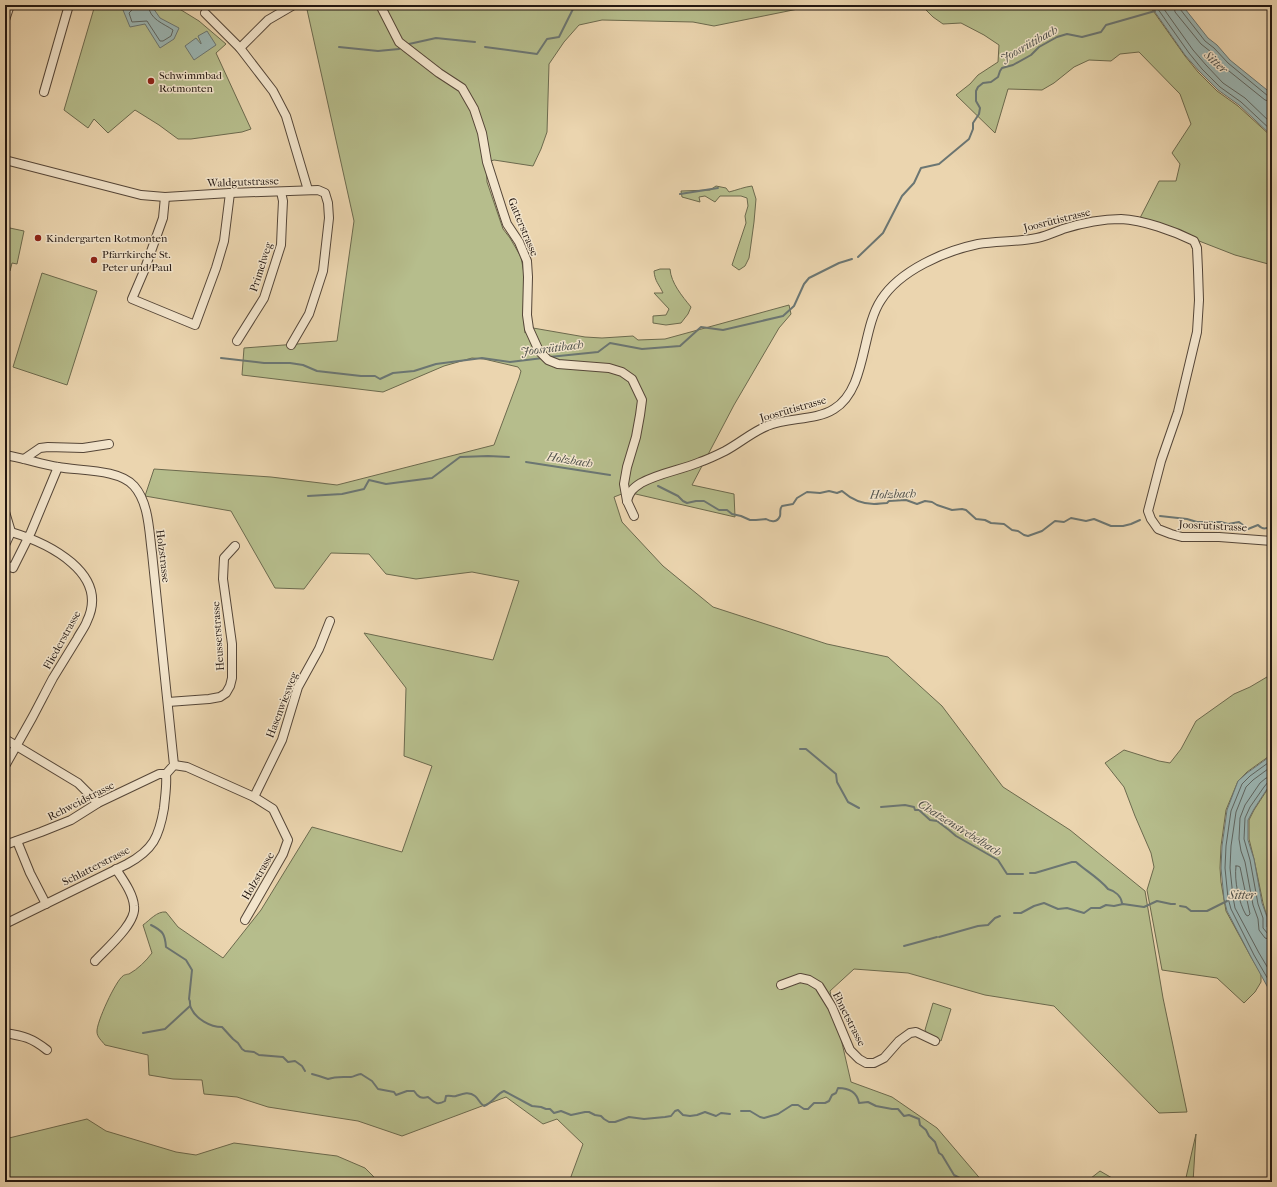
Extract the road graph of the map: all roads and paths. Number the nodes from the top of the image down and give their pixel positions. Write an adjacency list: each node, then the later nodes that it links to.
1 (10, 5): 6 (street)
2 (68, 5): 8 (street)
3 (380, 5): 20 (street, Gatterstrasse)
4 (292, 6): 7 (street)
5 (205, 13): 7 (street)
6 (5, 20)
7 (240, 48): 10 (street)
8 (44, 92)
9 (5, 160): 13 (street, Waldgutstrasse)
10 (308, 190): 11 (street, Waldgutstrasse); 15 (street, Waldgutstrasse)
11 (281, 192): 12 (street, Waldgutstrasse); 14 (street, Primelweg)
12 (230, 193): 13 (street, Waldgutstrasse); 13 (street)
13 (165, 197)
14 (237, 341)
15 (291, 345)
16 (109, 444): 18 (street)
17 (5, 455): 18 (street, Holzstrasse)
18 (24, 459): 19 (street, Holzstrasse)
19 (58, 467): 24 (street); 30 (street, Holzstrasse)
20 (627, 501): 22 (street, Gatterstrasse); 25 (street, Joosrütistrasse)
21 (5, 512): 23 (street)
22 (634, 516)
23 (12, 532): 24 (street, Fliederstrasse); 26 (street)
24 (28, 539): 28 (street); 32 (street, Fliederstrasse)
25 (1272, 541)
26 (5, 545)
27 (235, 546): 30 (street, Heusserstrasse)
28 (5, 565)
29 (330, 621): 36 (street, Hasenwiesweg)
30 (168, 702): 33 (street, Holzstrasse)
31 (5, 739): 32 (street)
32 (17, 746): 34 (street, Fliederstrasse); 37 (street)
33 (174, 765): 35 (street); 36 (street, Holzstrasse)
34 (5, 766)
35 (166, 774): 37 (street, Rehweidstrasse); 40 (street, Schlatterstrasse)
36 (254, 797): 42 (street, Holzstrasse)
37 (98, 804): 38 (street, Rehweidstrasse)
38 (17, 841): 39 (street, Rehweidstrasse); 41 (street)
39 (5, 845)
40 (116, 869): 41 (street, Schlatterstrasse); 44 (street)
41 (46, 904): 43 (street, Schlatterstrasse)
42 (245, 920)
43 (5, 924)
44 (95, 961)
45 (781, 985): 47 (street, Ebnetstrasse)
46 (5, 1033): 48 (street)
47 (935, 1041)
48 (47, 1050)

